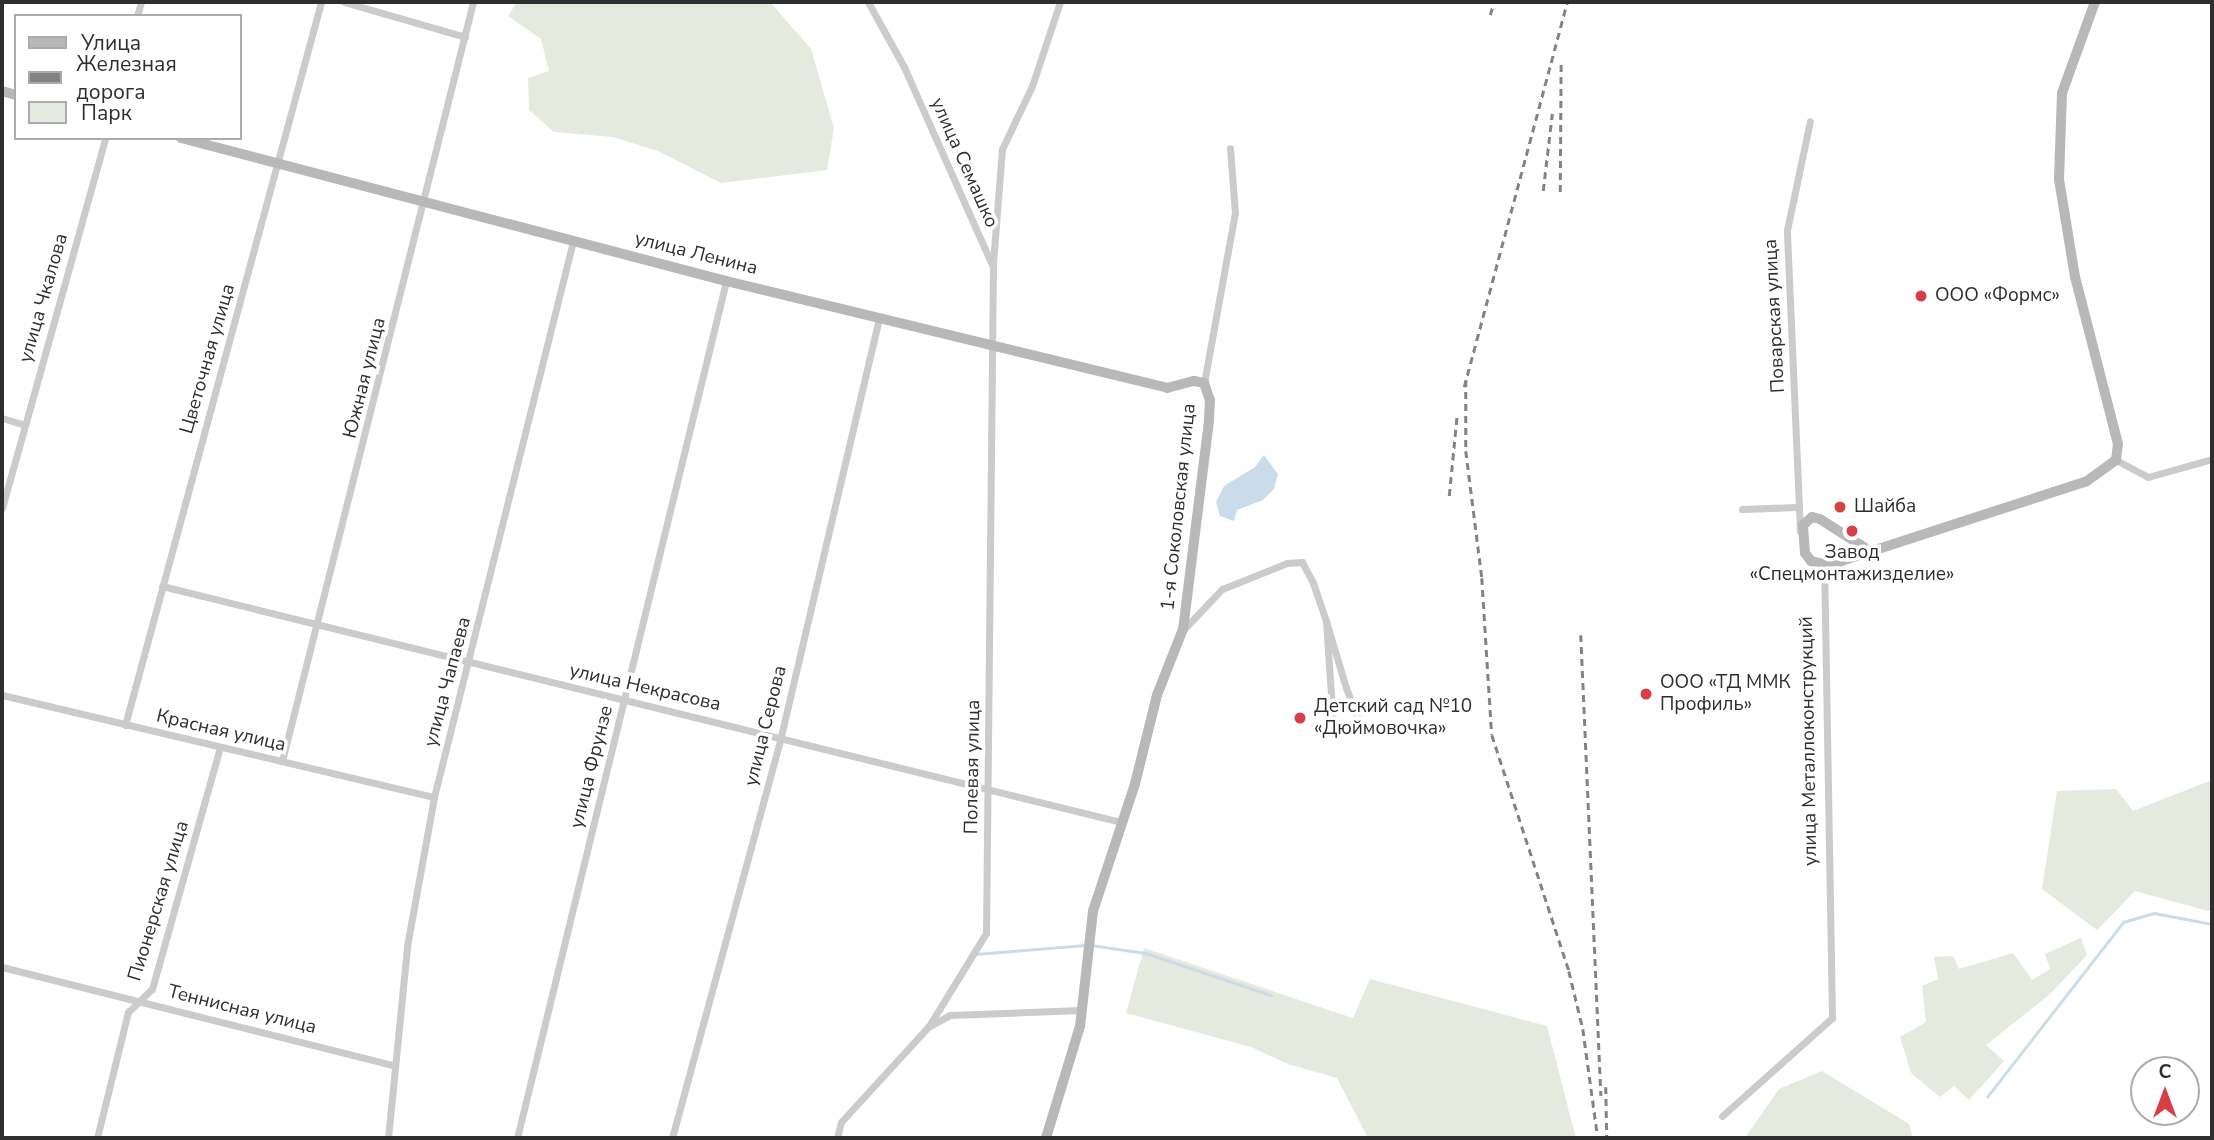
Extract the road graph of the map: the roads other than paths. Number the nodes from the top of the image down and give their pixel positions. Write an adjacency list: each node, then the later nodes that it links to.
1 (321, 2): 12 (street, Цветочная улица)
2 (344, 2): 7 (street)
3 (473, 2): 7 (street, Южная улица)
4 (868, 2): 15 (street, улица Семашко)
5 (1060, 2): 15 (street)
6 (2095, 2): 23 (street)
7 (465, 37): 13 (street, Южная улица)
8 (1810, 121): 26 (street, Поварская улица)
9 (104, 140): 21 (street, улица Чкалова)
10 (189, 140): 12 (street, улица Ленина)
11 (1230, 148): 19 (street, 1-я Соколовская улица)
12 (279, 163): 13 (street, улица Ленина); 34 (street, Цветочная улица)
13 (425, 204): 14 (street, улица Ленина); 36 (street, Южная улица)
14 (573, 241): 16 (street, улица Ленина); 38 (street, улица Чапаева)
15 (993, 267): 18 (street, улица Семашко)
16 (726, 281): 17 (street, улица Ленина); 40 (street, улица Фрунзе)
17 (879, 318): 18 (street, улица Ленина); 42 (street, улица Серова)
18 (991, 346): 19 (street, улица Ленина); 45 (street, Полевая улица)
19 (1204, 383): 37 (street, 1-я Соколовская улица)
20 (2, 418): 21 (street)
21 (25, 425): 24 (street, улица Чкалова)
22 (2212, 459): 23 (street)
23 (2116, 460): 30 (street)
24 (2, 508)
25 (1742, 509): 26 (street)
26 (1797, 509): 27 (street); 28 (street, Поварская улица)
27 (1812, 517): 28 (street); 29 (street)
28 (1800, 534): 31 (street)
29 (1854, 539): 30 (street); 32 (street)
30 (1870, 551): 32 (street)
31 (1811, 561): 32 (street); 33 (street)
32 (1840, 562): 33 (street)
33 (1824, 580): 53 (street, улица Металлоконструкций)
34 (162, 586): 36 (street, улица Некрасова); 41 (street, Цветочная улица)
35 (1326, 621): 35 (street); 37 (street)
36 (317, 624): 38 (street, улица Некрасова); 44 (street, Южная улица)
37 (1183, 629): 47 (street, 1-я Соколовская улица)
38 (469, 664): 40 (street, улица Некрасова); 46 (street, улица Чапаева)
39 (2, 695): 41 (street, Красная улица)
40 (625, 698): 42 (street, улица Некрасова); 56 (street, улица Фрунзе)
41 (125, 725): 43 (street, Красная улица)
42 (781, 736): 45 (street, улица Некрасова); 57 (street, улица Серова)
43 (220, 747): 44 (street, Красная улица); 49 (street, Пионерская улица)
44 (282, 761): 46 (street, Красная улица)
45 (989, 788): 47 (street, улица Некрасова); 51 (street, Полевая улица)
46 (434, 797): 52 (street, улица Чапаева)
47 (1121, 822): 50 (street, 1-я Соколовская улица)
48 (2, 967): 49 (street, Теннисная улица)
49 (139, 1000): 52 (street, Теннисная улица); 54 (street, Пионерская улица)
50 (1083, 1010): 51 (street); 59 (street, 1-я Соколовская улица)
51 (929, 1026): 58 (street, Полевая улица)
52 (392, 1065): 55 (street, улица Чапаева)
53 (1722, 1116)
54 (97, 1138)
55 (388, 1138)
56 (517, 1138)
57 (671, 1138)
58 (837, 1138)
59 (1046, 1138)

